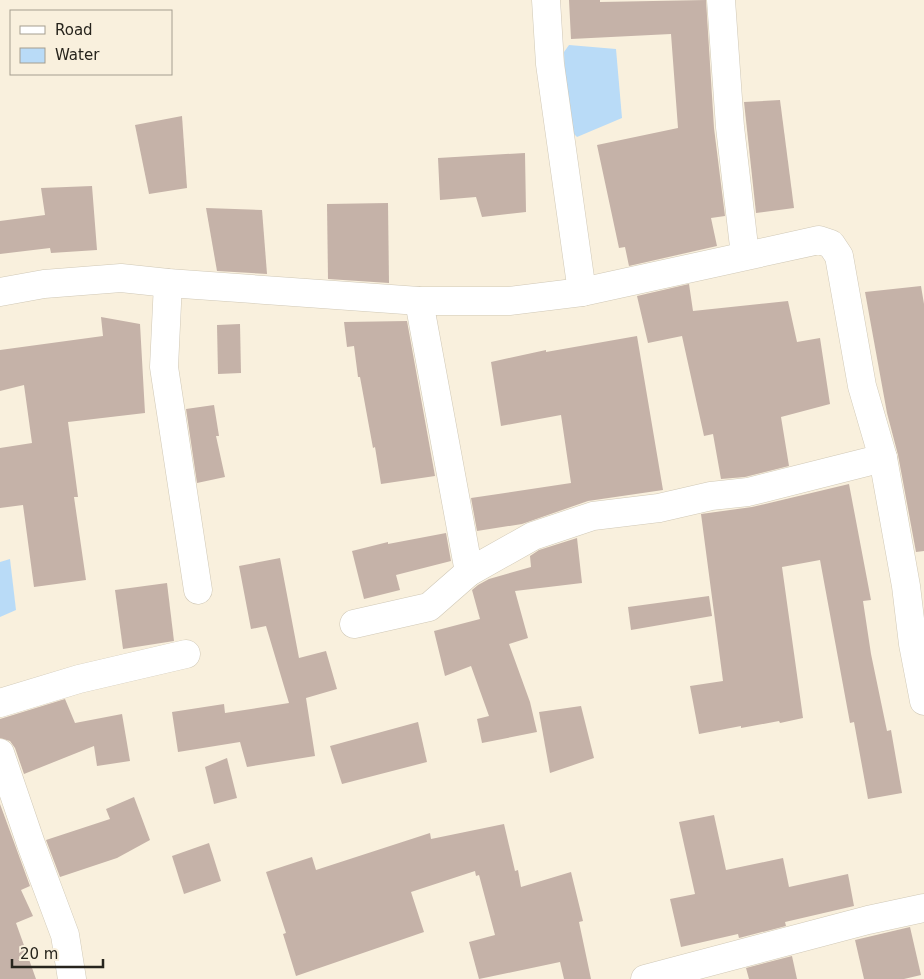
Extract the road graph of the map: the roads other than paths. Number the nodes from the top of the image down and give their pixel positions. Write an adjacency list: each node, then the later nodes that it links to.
1 (546, 0): 6 (street)
2 (721, 0): 3 (street)
3 (745, 255): 6 (street); 8 (street)
4 (168, 283): 5 (street); 7 (street); 10 (street)
5 (0, 292)
6 (582, 292): 7 (street)
7 (419, 301): 9 (street)
8 (883, 458): 9 (street); 13 (street)
9 (469, 572): 11 (street)
10 (198, 590)
11 (354, 624)
12 (186, 654): 14 (street)
13 (924, 701)
14 (0, 703)
15 (0, 753): 17 (street)
16 (924, 908): 18 (street)
17 (72, 979)
18 (645, 979)

